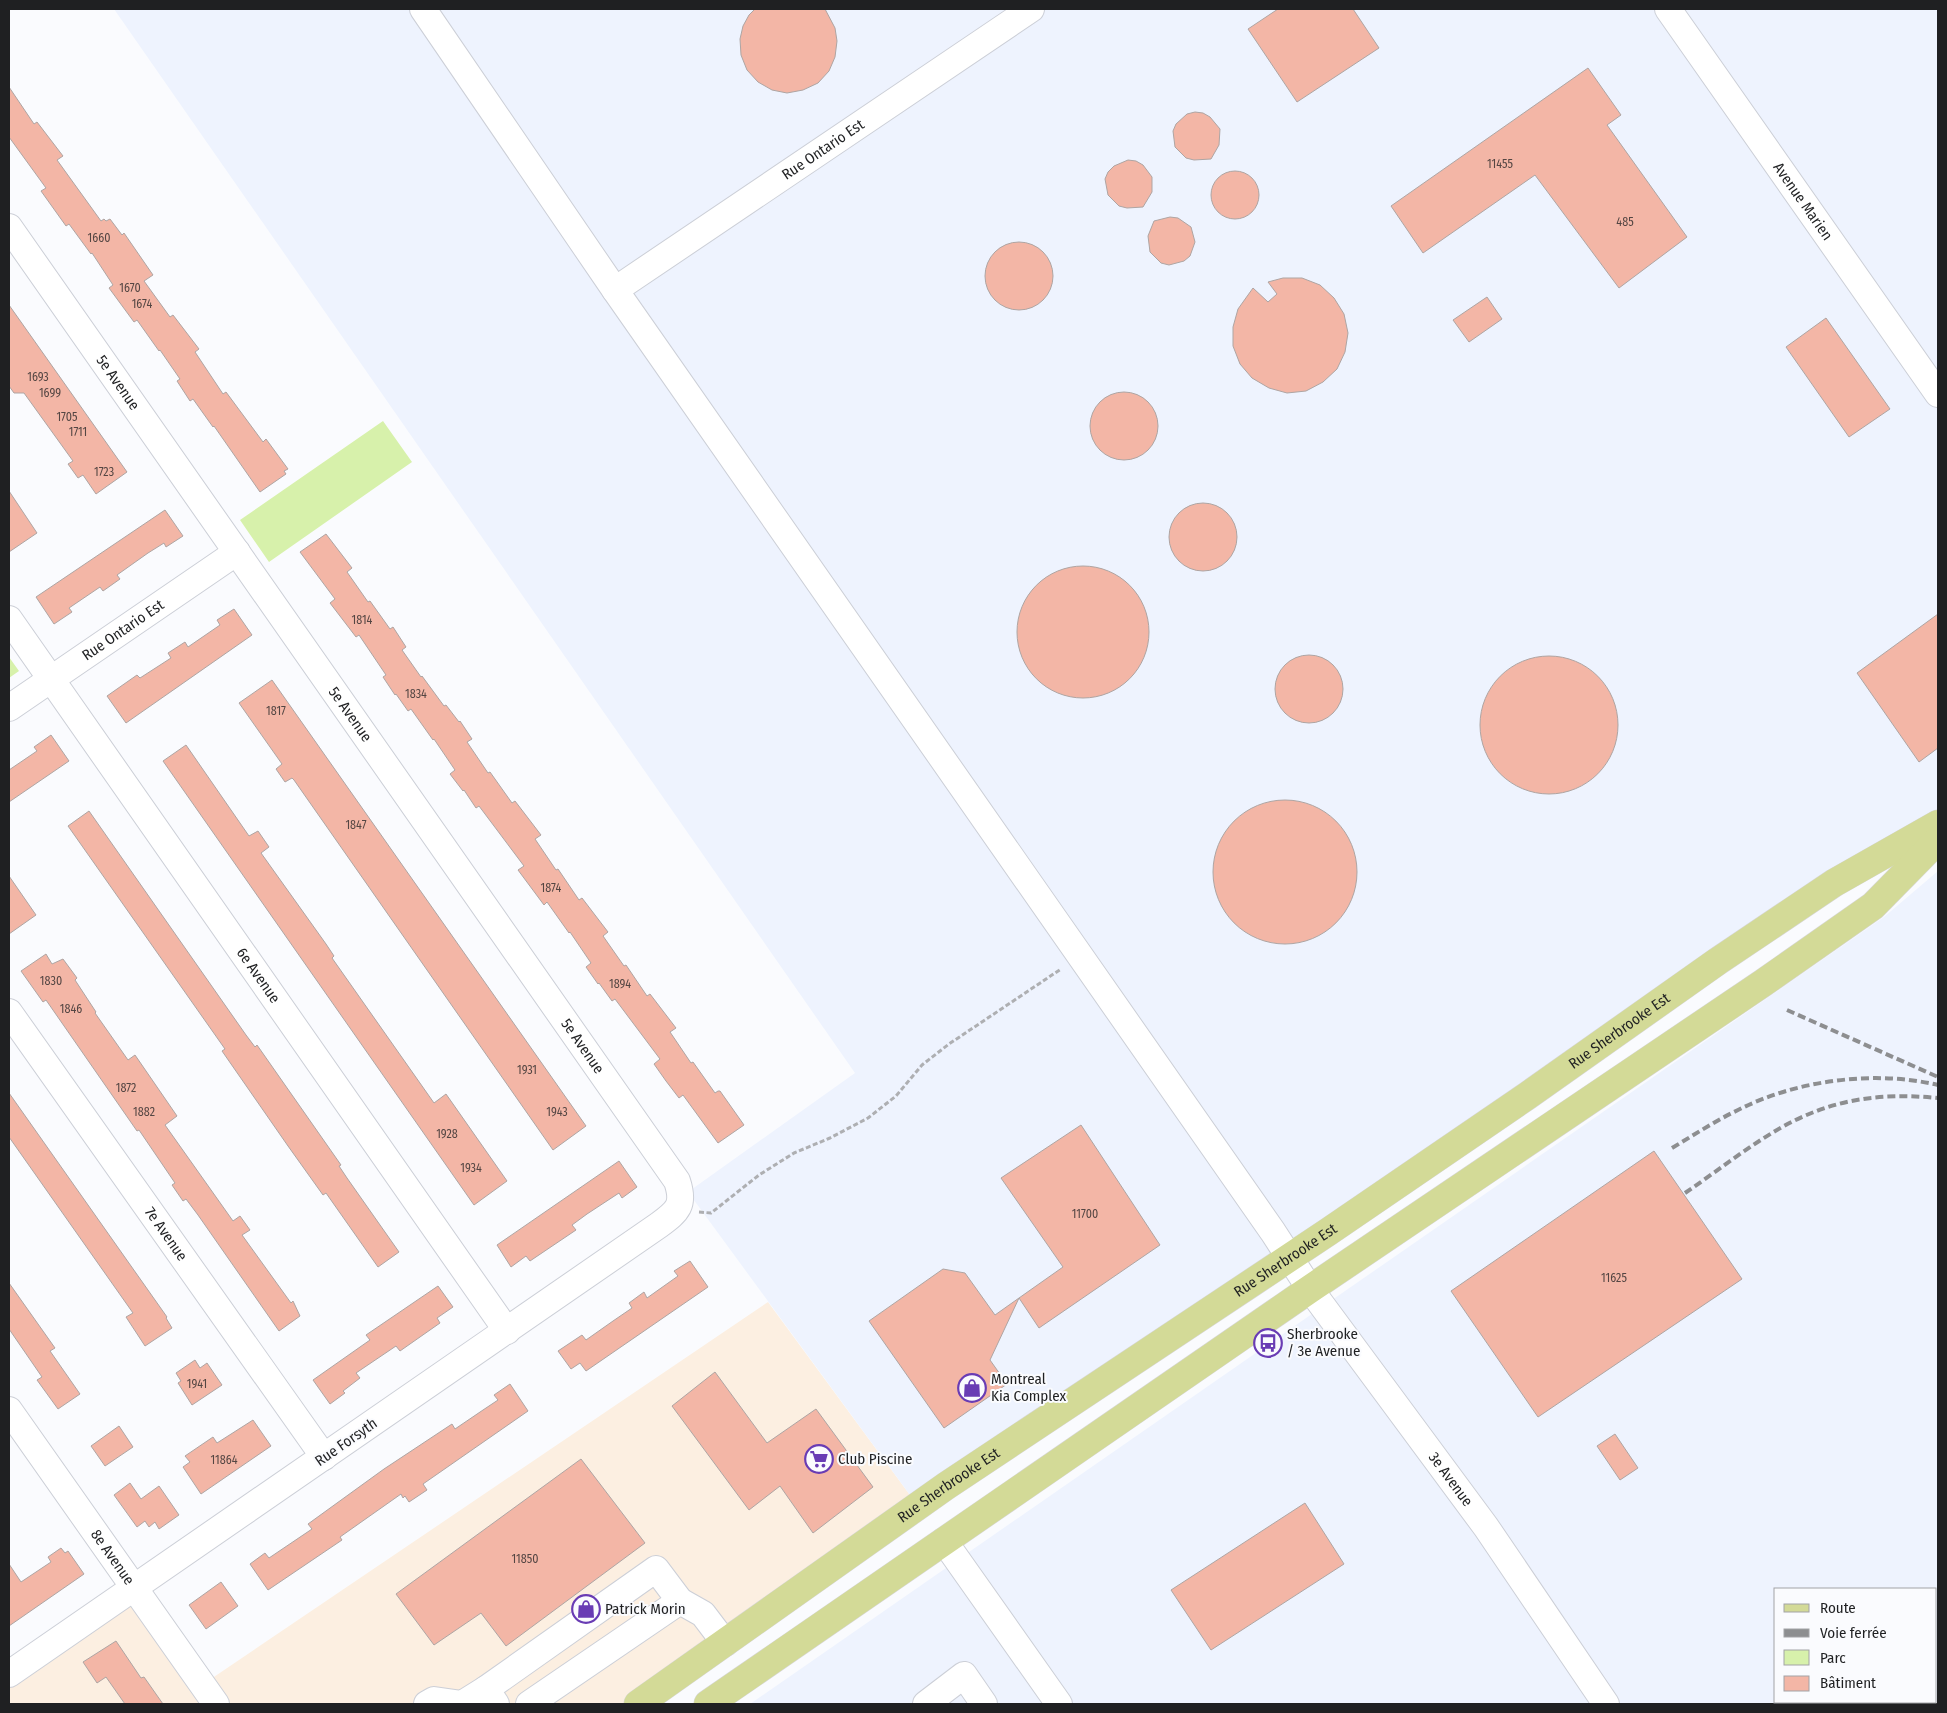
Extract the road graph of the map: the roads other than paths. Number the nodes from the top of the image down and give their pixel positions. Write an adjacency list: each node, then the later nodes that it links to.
1 (423, 9): 5 (street, 3e Avenue)
2 (1031, 9): 5 (street, Rue Ontario Est)
3 (1668, 9): 6 (street, Avenue Marien)
4 (9, 227): 7 (street, 5e Avenue)
5 (616, 290): 15 (street, 3e Avenue)
6 (1938, 394)
7 (238, 552): 9 (street, Rue Ontario Est); 14 (street, 5e Avenue)
8 (9, 619): 9 (street, 6e Avenue)
9 (51, 679): 10 (street, Rue Ontario Est); 17 (street, 6e Avenue)
10 (9, 708)
11 (1938, 824): 15 (main road, Rue Sherbrooke Est)
12 (1938, 840): 16 (main road)
13 (9, 1012): 19 (street, 7e Avenue)
14 (686, 1209): 17 (street, Rue Forsyth)
15 (1289, 1257): 16 (street, 3e Avenue); 20 (main road, Rue Sherbrooke Est)
16 (1310, 1289): 21 (main road); 36 (street, 3e Avenue)
17 (507, 1331): 19 (street, Rue Forsyth)
18 (9, 1410): 22 (street, 8e Avenue)
19 (324, 1458): 22 (street, Rue Forsyth)
20 (918, 1506): 21 (main road); 24 (main road, Rue Sherbrooke Est)
21 (944, 1541): 26 (main road); 35 (street)
22 (133, 1588): 25 (street, Rue Forsyth); 29 (street, 8e Avenue)
23 (680, 1601): 24 (street); 27 (street); 31 (street)
24 (725, 1643): 26 (main road); 28 (main road, Rue Sherbrooke Est)
25 (9, 1674)
26 (747, 1677): 32 (main road)
27 (491, 1697): 30 (street)
28 (644, 1703)
29 (216, 1704)
30 (428, 1704)
31 (529, 1704)
32 (708, 1704)
33 (926, 1704): 34 (street)
34 (984, 1704)
35 (1059, 1704)
36 (1606, 1704)

